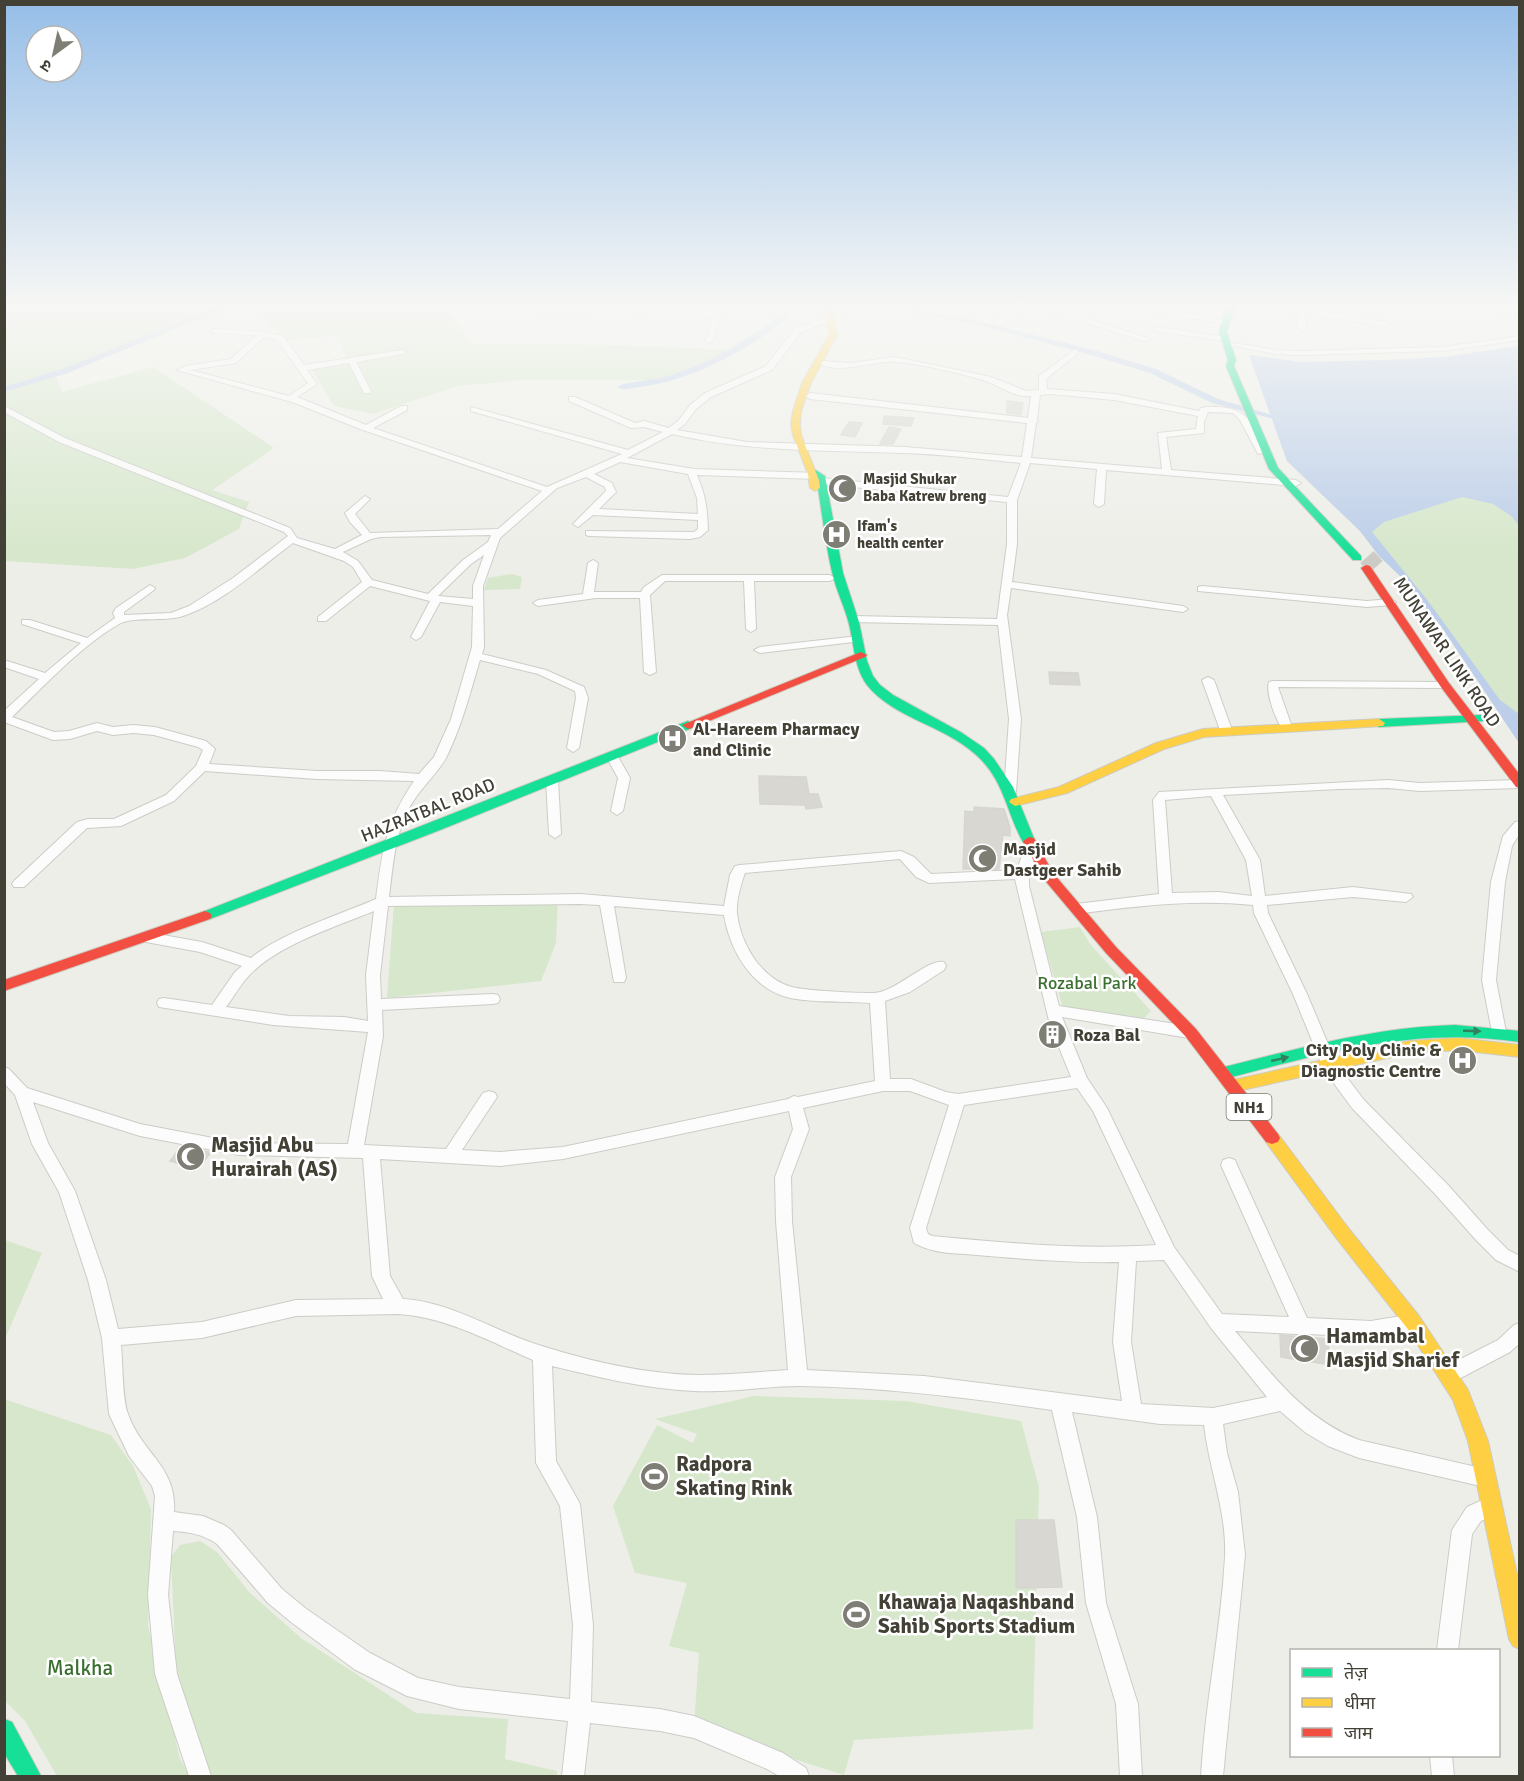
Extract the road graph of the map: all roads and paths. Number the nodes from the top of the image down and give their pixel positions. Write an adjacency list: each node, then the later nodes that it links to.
1 (255, 389): 12 (street)
2 (304, 389): 12 (street)
3 (723, 389): 19 (street)
4 (805, 389): 20 (main road, NH1)
5 (813, 389): 10 (main road)
6 (1011, 389): 9 (street)
7 (1040, 389): 9 (street)
8 (1245, 389): 25 (main road, MUNAWAR LINK ROAD)
9 (1040, 393): 16 (street); 17 (street)
10 (810, 396): 17 (street); 20 (main road)
11 (572, 399): 19 (street)
12 (294, 400): 18 (street)
13 (4, 408): 41 (street)
14 (404, 408): 18 (street)
15 (474, 409): 21 (street)
16 (1202, 414): 25 (street); 28 (street)
17 (1034, 421): 23 (street)
18 (366, 428): 31 (street)
19 (669, 432): 20 (street); 21 (street)
20 (803, 443): 23 (street); 29 (main road, NH1)
21 (628, 453): 22 (street)
22 (619, 459): 26 (street); 27 (street)
23 (1026, 462): 24 (street); 33 (street)
24 (1102, 466): 28 (street); 34 (street)
25 (1276, 467): 30 (main road, MUNAWAR LINK ROAD)
26 (585, 473): 31 (street); 35 (street)
27 (692, 473): 29 (street); 36 (street)
28 (1167, 473): 30 (street)
29 (817, 476): 33 (street); 46 (main road, NH1); 53 (main road, NH1)
30 (1290, 483): 55 (main road, MUNAWAR LINK ROAD)
31 (547, 490): 38 (street)
32 (365, 499): 40 (street)
33 (1012, 500): 48 (street)
34 (1099, 504)
35 (592, 512): 36 (street); 37 (street)
36 (703, 517): 39 (street)
37 (578, 524)
38 (499, 532): 40 (street); 42 (street)
39 (589, 533)
40 (368, 536): 43 (street)
41 (292, 540): 43 (street); 59 (street)
42 (492, 544): 54 (street); 56 (street)
43 (334, 553): 47 (street)
44 (593, 562): 51 (street)
45 (749, 578): 46 (street); 52 (street); 64 (street)
46 (830, 578): 53 (main road, NH1)
47 (368, 582): 54 (street); 60 (street)
48 (1007, 584): 58 (street); 63 (street)
49 (150, 588): 59 (street)
50 (1202, 589): 55 (street)
51 (588, 595): 52 (street); 57 (street)
52 (645, 595): 72 (street)
53 (844, 598): 61 (main road, NH1)
54 (433, 599): 56 (street); 65 (street)
55 (1396, 602): 75 (main road, MUNAWAR LINK ROAD); 77 (main road, MUNAWAR LINK ROAD)
56 (476, 603): 70 (street)
57 (538, 603)
58 (1183, 609)
59 (120, 618): 67 (street)
60 (322, 619)
61 (853, 619): 63 (street); 66 (main road, NH1)
62 (26, 622): 67 (street)
63 (1003, 622): 88 (street)
64 (751, 629)
65 (416, 637)
66 (858, 639): 68 (street); 69 (main road, NH1)
67 (87, 641): 73 (street)
68 (760, 650)
69 (861, 655): 81 (main road, HAZRATBAL ROAD); 88 (main road, NH1)
70 (476, 656): 80 (street); 84 (street)
71 (6, 666): 73 (street)
72 (650, 672)
73 (46, 677): 76 (street)
74 (1208, 680): 79 (street)
75 (1445, 685): 77 (main road, MUNAWAR LINK ROAD); 78 (street)
76 (4, 718): 82 (street)
77 (1475, 719): 78 (main road); 83 (main road, MUNAWAR LINK ROAD); 86 (main road, MUNAWAR LINK ROAD)
78 (1286, 727): 79 (main road)
79 (1226, 730): 88 (main road)
80 (573, 748)
81 (612, 756): 85 (main road, HAZRATBAL ROAD); 89 (street)
82 (202, 767): 84 (street); 95 (street)
83 (1520, 767)
84 (422, 778): 92 (street)
85 (552, 780): 91 (street); 92 (main road, HAZRATBAL ROAD)
86 (1519, 784): 87 (street)
87 (1215, 793): 97 (street); 99 (street)
88 (1013, 797): 93 (main road, NH1)
89 (617, 811)
90 (1520, 825): 115 (street)
91 (555, 834)
92 (389, 846): 100 (street); 103 (main road, HAZRATBAL ROAD)
93 (1031, 847): 94 (street); 101 (main road, NH1)
94 (1022, 874): 102 (street); 112 (street)
95 (19, 884)
96 (1406, 897): 99 (street)
97 (1166, 898): 99 (street); 101 (street)
98 (606, 901): 100 (street); 102 (street); 106 (street)
99 (1259, 901): 118 (street)
100 (382, 902): 104 (street); 111 (street)
101 (1076, 909): 116 (main road, NH1)
102 (729, 911): 108 (street)
103 (146, 937): 104 (street); 107 (main road, HAZRATBAL ROAD)
104 (252, 964): 113 (street)
105 (939, 966): 108 (street)
106 (619, 978)
107 (4, 986)
108 (877, 998): 124 (street)
109 (494, 999): 111 (street)
110 (164, 1003): 113 (street)
111 (375, 1005): 114 (street)
112 (1054, 1010): 116 (street); 123 (street)
113 (216, 1011): 114 (street)
114 (376, 1028): 130 (street)
115 (1498, 1032): 117 (main road); 118 (main road, one-way to 115)
116 (1191, 1033): 122 (main road, NH1)
117 (1520, 1037)
118 (1322, 1049): 120 (street); 122 (main road, one-way to 118)
119 (1520, 1051): 120 (main road)
120 (1329, 1066): 125 (main road); 135 (street)
121 (4, 1073): 126 (street)
122 (1224, 1073): 125 (main road, NH1)
123 (1081, 1081): 128 (street); 133 (street)
124 (883, 1085): 128 (street); 129 (street)
125 (1233, 1086): 138 (main road, NH1)
126 (22, 1092): 130 (street); 141 (street)
127 (489, 1097): 131 (street)
128 (958, 1100): 134 (street)
129 (794, 1102): 131 (street); 144 (street)
130 (363, 1152): 131 (street); 136 (street)
131 (450, 1156)
132 (1229, 1165): 139 (street)
133 (1168, 1252): 134 (street); 137 (street)
134 (1128, 1256): 147 (street)
135 (1520, 1265)
136 (398, 1306): 141 (street); 142 (street)
137 (1217, 1322): 139 (street); 146 (street)
138 (1413, 1322): 139 (street); 143 (main road, NH1)
139 (1303, 1328)
140 (1520, 1331): 143 (street)
141 (111, 1338): 151 (street)
142 (542, 1355): 144 (street); 156 (street)
143 (1448, 1375): 149 (main road, NH1)
144 (798, 1378): 145 (street)
145 (1060, 1402): 147 (street); 163 (street)
146 (1283, 1402): 148 (street); 149 (street)
147 (1133, 1411): 148 (street)
148 (1213, 1417): 164 (street)
149 (1487, 1479): 150 (main road, NH1)
150 (1493, 1505): 152 (main road, NH1); 155 (street)
151 (164, 1521): 156 (street); 160 (street)
152 (1497, 1534): 153 (street); 154 (main road, NH1)
153 (1520, 1544)
154 (1520, 1639)
155 (1447, 1649)
156 (580, 1711): 161 (street); 162 (street)
157 (4, 1730): 159 (main road)
158 (1441, 1757): 165 (street)
159 (30, 1776)
160 (200, 1776)
161 (573, 1776)
162 (798, 1776)
163 (1131, 1776)
164 (1212, 1776)
165 (1443, 1776)

